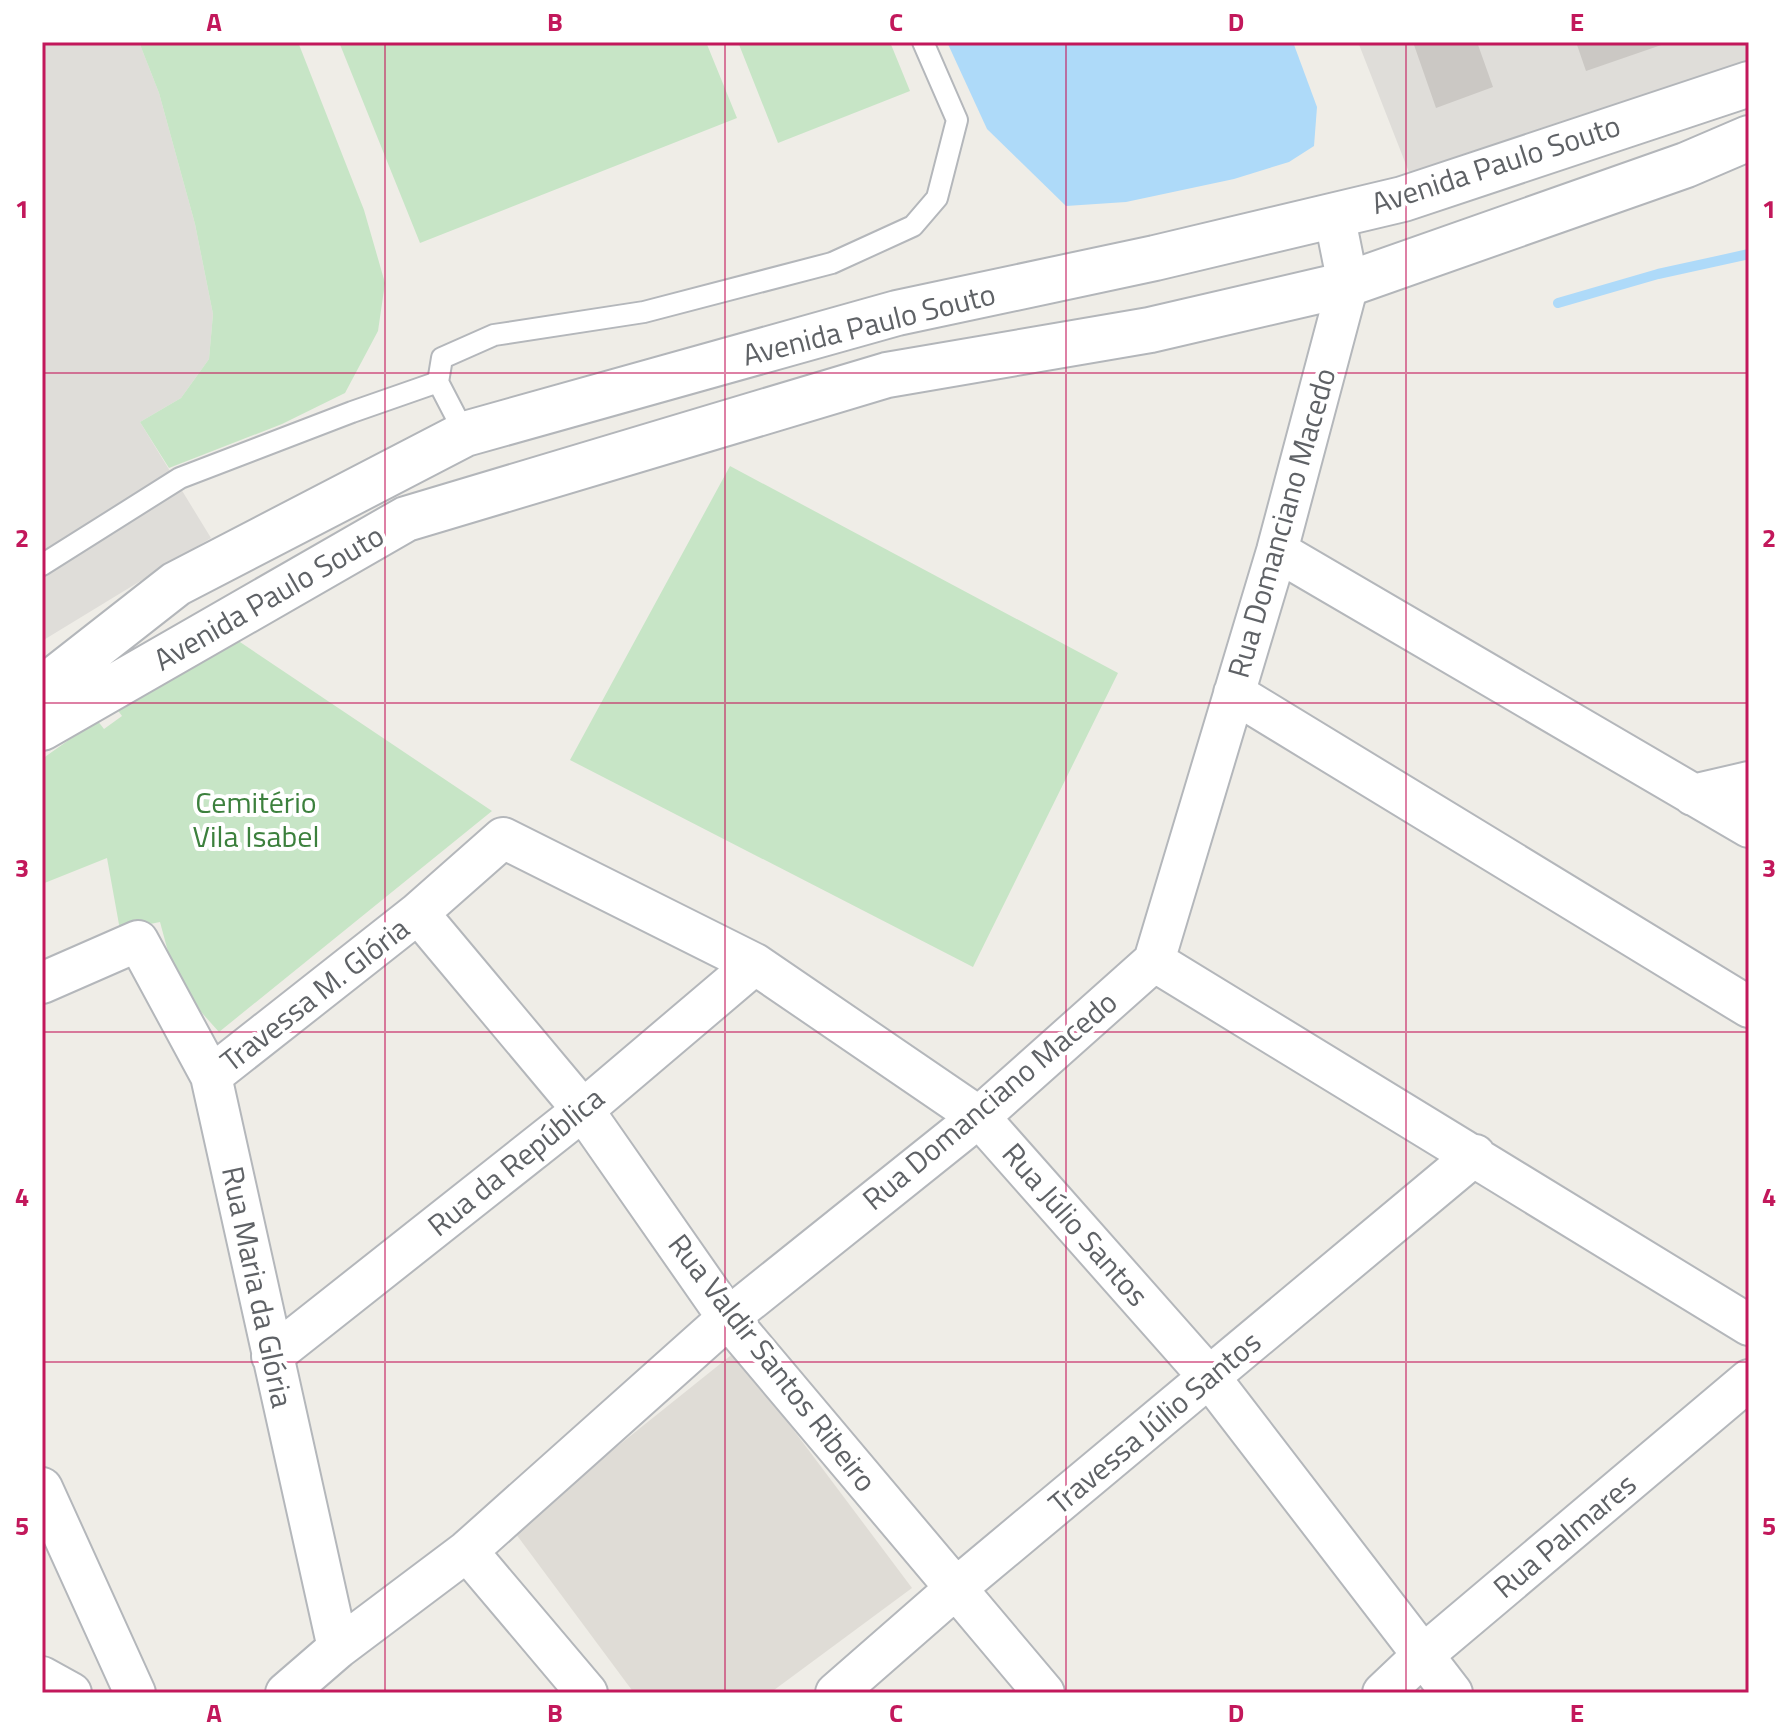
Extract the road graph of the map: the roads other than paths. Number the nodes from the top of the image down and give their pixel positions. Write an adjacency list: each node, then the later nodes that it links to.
1 (923, 42): 6 (lane)
2 (1749, 84): 4 (street, Avenida Paulo Souto)
3 (1749, 138): 5 (street, Avenida Paulo Souto)
4 (1334, 214): 5 (street); 7 (street, Avenida Paulo Souto)
5 (1348, 284): 8 (street, Rua Domanciano Macedo); 12 (street, Avenida Paulo Souto)
6 (438, 382): 7 (lane); 9 (lane)
7 (465, 434): 10 (street, Avenida Paulo Souto)
8 (1277, 551): 11 (street, Rua Domanciano Macedo); 14 (street)
9 (42, 565)
10 (42, 689)
11 (1234, 693): 18 (street, Rua Domanciano Macedo); 21 (street)
12 (42, 728)
13 (1749, 782): 14 (street)
14 (1693, 795): 15 (street)
15 (1749, 827)
16 (503, 838): 17 (street, Travessa M. Glória); 19 (street, Rua Júlio Santos)
17 (418, 913): 22 (street, Travessa M. Glória); 23 (street, Rua Valdir Santos Ribeiro)
18 (1154, 961): 24 (street, Rua Domanciano Macedo); 25 (street)
19 (755, 964): 23 (street, Rua da República); 24 (street, Rua Júlio Santos)
20 (42, 983): 22 (street, Rua Maria da Glória)
21 (1749, 1007)
22 (211, 1076): 28 (street, Rua Maria da Glória)
23 (583, 1110): 26 (street, Rua Valdir Santos Ribeiro); 28 (street, Rua da República)
24 (979, 1117): 26 (street, Rua Domanciano Macedo); 29 (street, Rua Júlio Santos)
25 (1475, 1155): 27 (street); 29 (street, Travessa Júlio Santos)
26 (728, 1318): 32 (street, Rua Domanciano Macedo); 33 (street, Rua Valdir Santos Ribeiro)
27 (1749, 1325)
28 (272, 1356): 34 (street, Rua Maria da Glória)
29 (1210, 1378): 33 (street, Travessa Júlio Santos); 35 (street, Rua Júlio Santos)
30 (1749, 1380): 35 (street, Rua Palmares)
31 (42, 1488): 38 (street)
32 (467, 1551): 34 (street, Rua Domanciano Macedo); 40 (street)
33 (955, 1589): 41 (street, Travessa Júlio Santos); 42 (street, Rua Valdir Santos Ribeiro)
34 (338, 1648): 39 (street, Rua Domanciano Macedo)
35 (1422, 1656): 43 (street, Rua Palmares); 44 (street, Rua Júlio Santos)
36 (42, 1677): 37 (street)
37 (71, 1693)
38 (135, 1693)
39 (286, 1693)
40 (587, 1693)
41 (836, 1693)
42 (1044, 1693)
43 (1383, 1693)
44 (1452, 1693)

